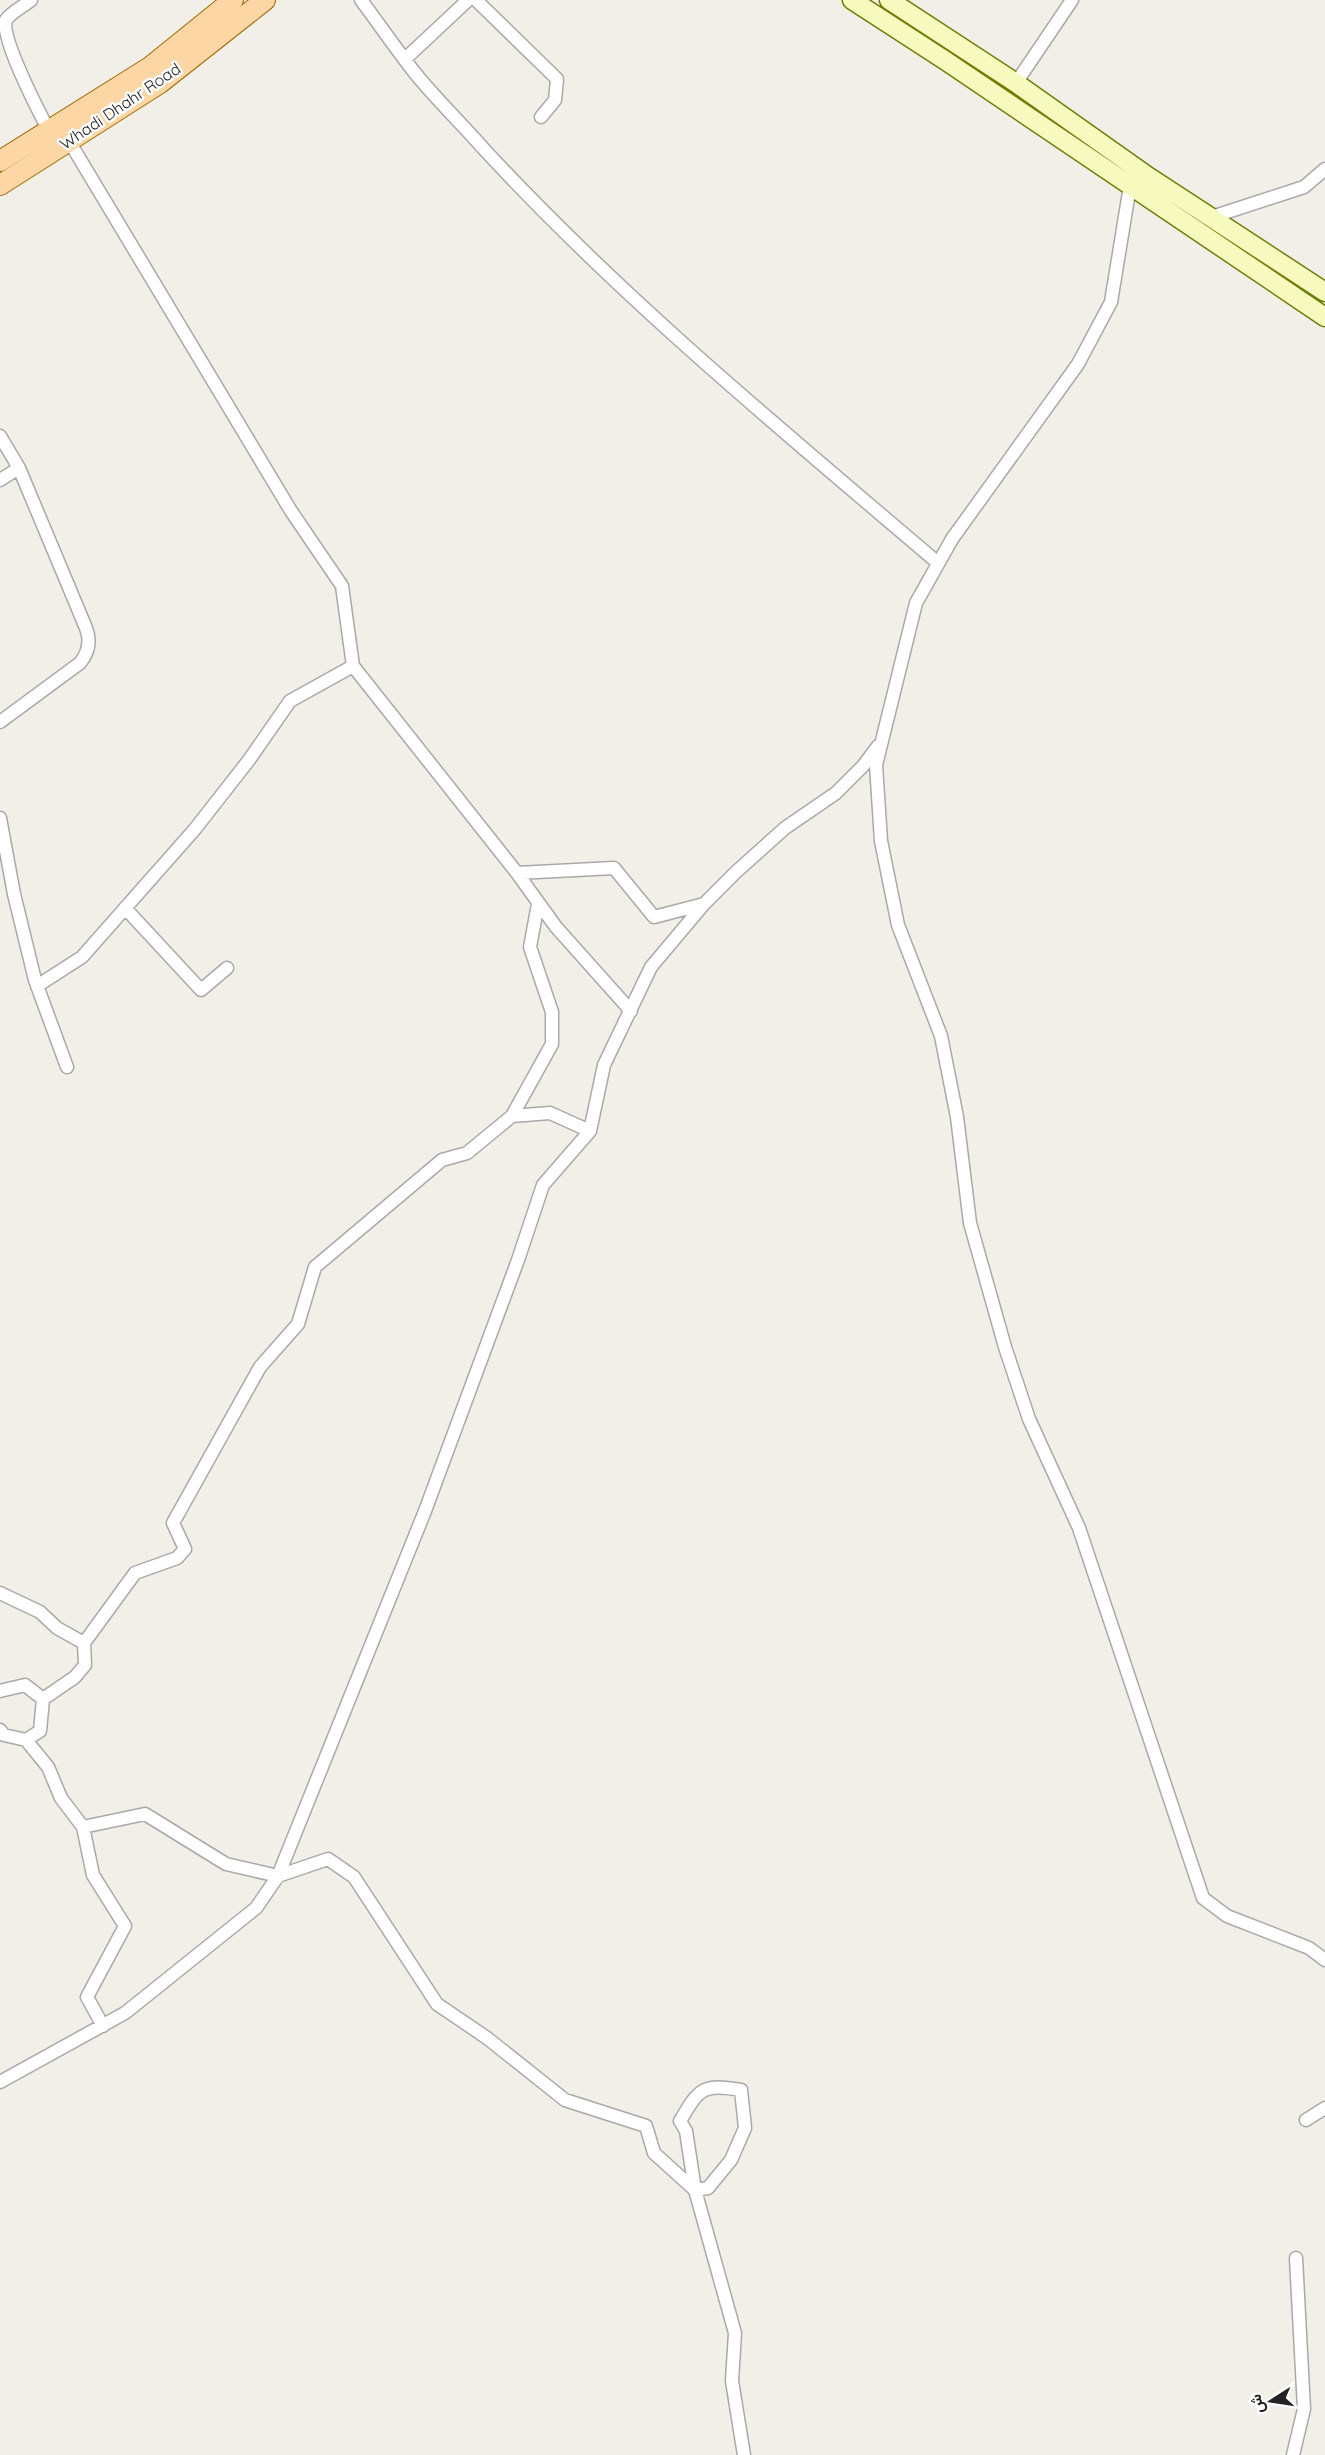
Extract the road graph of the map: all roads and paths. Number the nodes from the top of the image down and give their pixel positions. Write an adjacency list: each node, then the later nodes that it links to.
1 (31, 0): 15 (street)
2 (233, 0): 15 (main road)
3 (265, 0): 16 (main road, Whadi Dhahr Road)
4 (361, 0): 11 (street)
5 (468, 0): 11 (street)
6 (476, 0): 14 (street)
7 (852, 0): 12 (main road)
8 (889, 0): 10 (main road)
9 (1071, 0): 13 (street)
10 (959, 44): 12 (main road); 13 (main road)
11 (405, 59): 29 (street)
12 (946, 61): 20 (main road)
13 (1016, 82): 21 (main road)
14 (541, 117)
15 (49, 131): 17 (main road)
16 (69, 141): 19 (main road, Whadi Dhahr Road); 30 (street)
17 (0, 160)
18 (1325, 169): 21 (street)
19 (0, 185)
20 (1130, 186): 23 (main road); 29 (street)
21 (1212, 217): 22 (main road)
22 (1239, 235): 23 (main road); 24 (main road)
23 (1230, 253): 25 (main road)
24 (1325, 292)
25 (1325, 316)
26 (0, 436): 27 (street)
27 (19, 468): 28 (street); 31 (street)
28 (0, 480)
29 (938, 563): 32 (street)
30 (352, 666): 34 (street); 37 (street)
31 (0, 722)
32 (882, 740): 36 (street); 52 (street)
33 (0, 818): 39 (street)
34 (517, 873): 35 (street); 36 (street)
35 (538, 904): 40 (street); 42 (street)
36 (704, 904): 40 (street)
37 (125, 908): 38 (street); 39 (street)
38 (227, 968)
39 (37, 986): 41 (street)
40 (630, 1011): 43 (street)
41 (67, 1067)
42 (512, 1116): 43 (street); 45 (street)
43 (590, 1131): 51 (street)
44 (0, 1593): 45 (street)
45 (84, 1643): 47 (street)
46 (0, 1691): 47 (street)
47 (43, 1700): 49 (street)
48 (0, 1730): 49 (street)
49 (26, 1740): 50 (street)
50 (83, 1827): 51 (street); 53 (street)
51 (278, 1876): 53 (street); 57 (street)
52 (1325, 1960)
53 (103, 2026): 54 (street)
54 (0, 2082)
55 (1325, 2108): 56 (street)
56 (1306, 2120)
57 (695, 2190): 57 (street); 59 (street)
58 (1296, 2258): 60 (street)
59 (744, 2455)
60 (1293, 2455)

